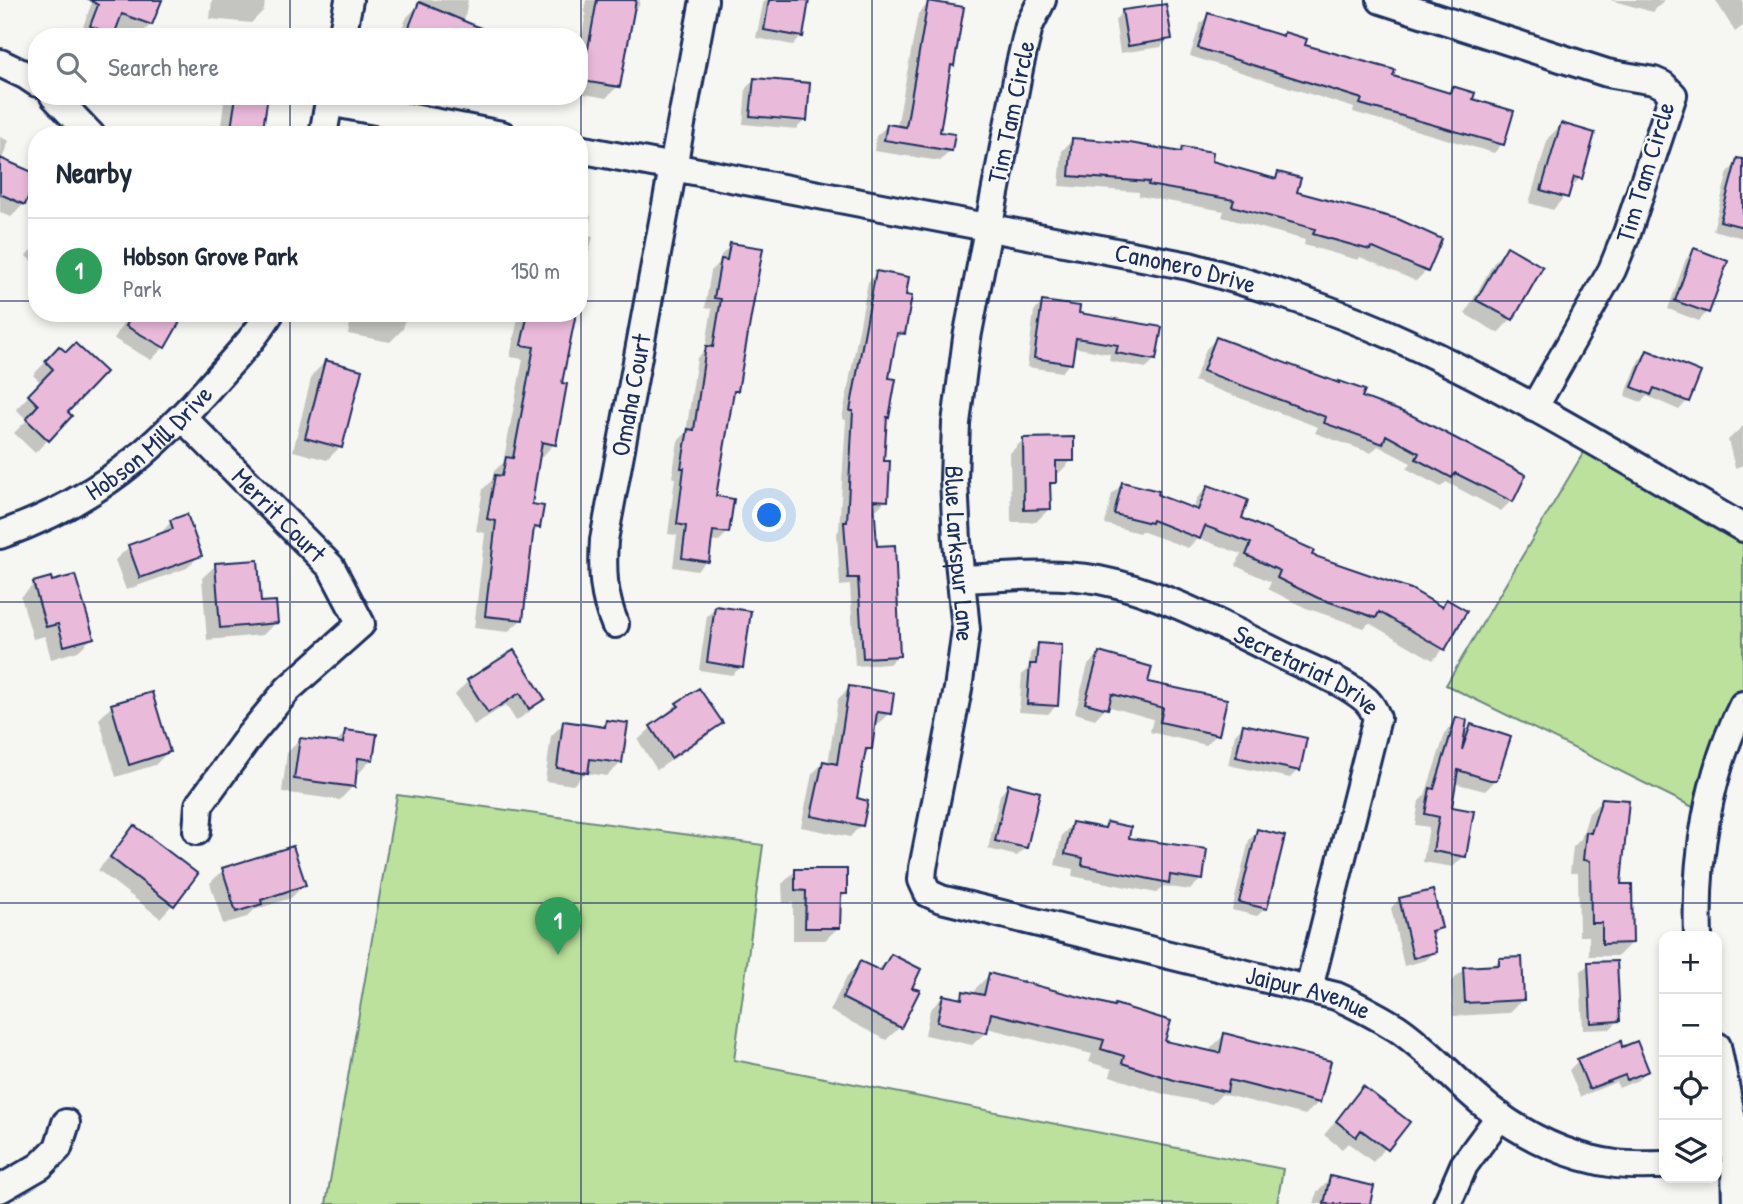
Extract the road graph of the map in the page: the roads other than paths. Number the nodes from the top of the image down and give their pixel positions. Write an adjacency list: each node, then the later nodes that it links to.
1 (349, 0): 5 (street)
2 (704, 0): 15 (street, Omaha Court)
3 (1042, 0): 16 (street, Tim Tam Circle)
4 (1381, 0): 18 (street, Tim Tam Circle)
5 (344, 28)
6 (0, 63): 7 (street)
7 (28, 77)
8 (63, 105): 11 (street)
9 (329, 105): 12 (street)
10 (359, 105): 13 (street)
11 (82, 126)
12 (325, 126)
13 (459, 126)
14 (588, 151): 15 (street, Canonero Drive)
15 (674, 167): 16 (street, Canonero Drive); 23 (street, Omaha Court)
16 (989, 226): 18 (street, Canonero Drive); 22 (street, Blue Larkspur Lane)
17 (263, 322): 19 (street, Hobson Mill Drive)
18 (1534, 408): 20 (street, Canonero Drive)
19 (182, 416): 21 (street, Hobson Mill Drive); 25 (street, Merrit Court)
20 (1743, 528)
21 (0, 535)
22 (961, 579): 26 (street, Blue Larkspur Lane); 28 (street, Secretariat Drive)
23 (615, 624)
24 (1743, 705): 27 (street)
25 (197, 831)
26 (922, 880): 28 (street, Jaipur Avenue)
27 (1698, 931)
28 (1309, 988): 30 (street, Jaipur Avenue)
29 (1719, 1057): 32 (street)
30 (1500, 1116): 33 (street, Jaipur Avenue); 35 (street)
31 (66, 1123): 34 (street)
32 (1732, 1162): 36 (street)
33 (1659, 1166)
34 (0, 1189)
35 (1447, 1204)
36 (1737, 1204)

